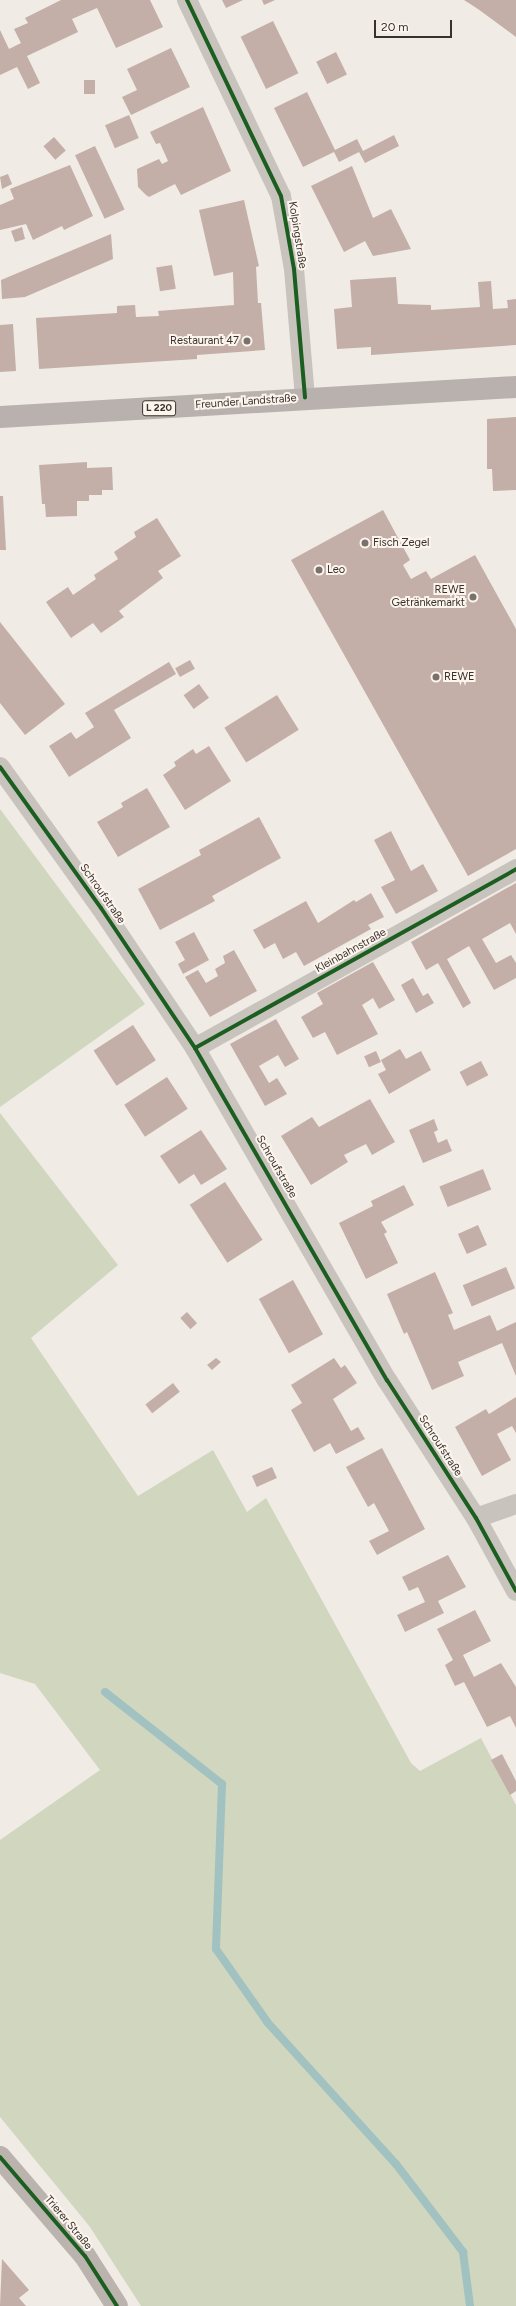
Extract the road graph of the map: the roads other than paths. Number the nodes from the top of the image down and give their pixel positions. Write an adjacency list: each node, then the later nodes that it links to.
1 (186, 0): 3 (street, Kolpingstraße)
2 (516, 387): 3 (main road, Freunder Landstraße / L 220)
3 (304, 398): 4 (main road, Freunder Landstraße / L 220)
4 (0, 417)
5 (0, 767): 7 (street, Schroufstraße)
6 (516, 869): 7 (street, Kleinbahnstraße)
7 (196, 1048): 9 (street, Schroufstraße)
8 (516, 1504): 9 (street)
9 (476, 1518): 10 (street, Schroufstraße)
10 (516, 1591)
11 (0, 2156): 12 (main road, Trierer Straße)
12 (117, 2306)

